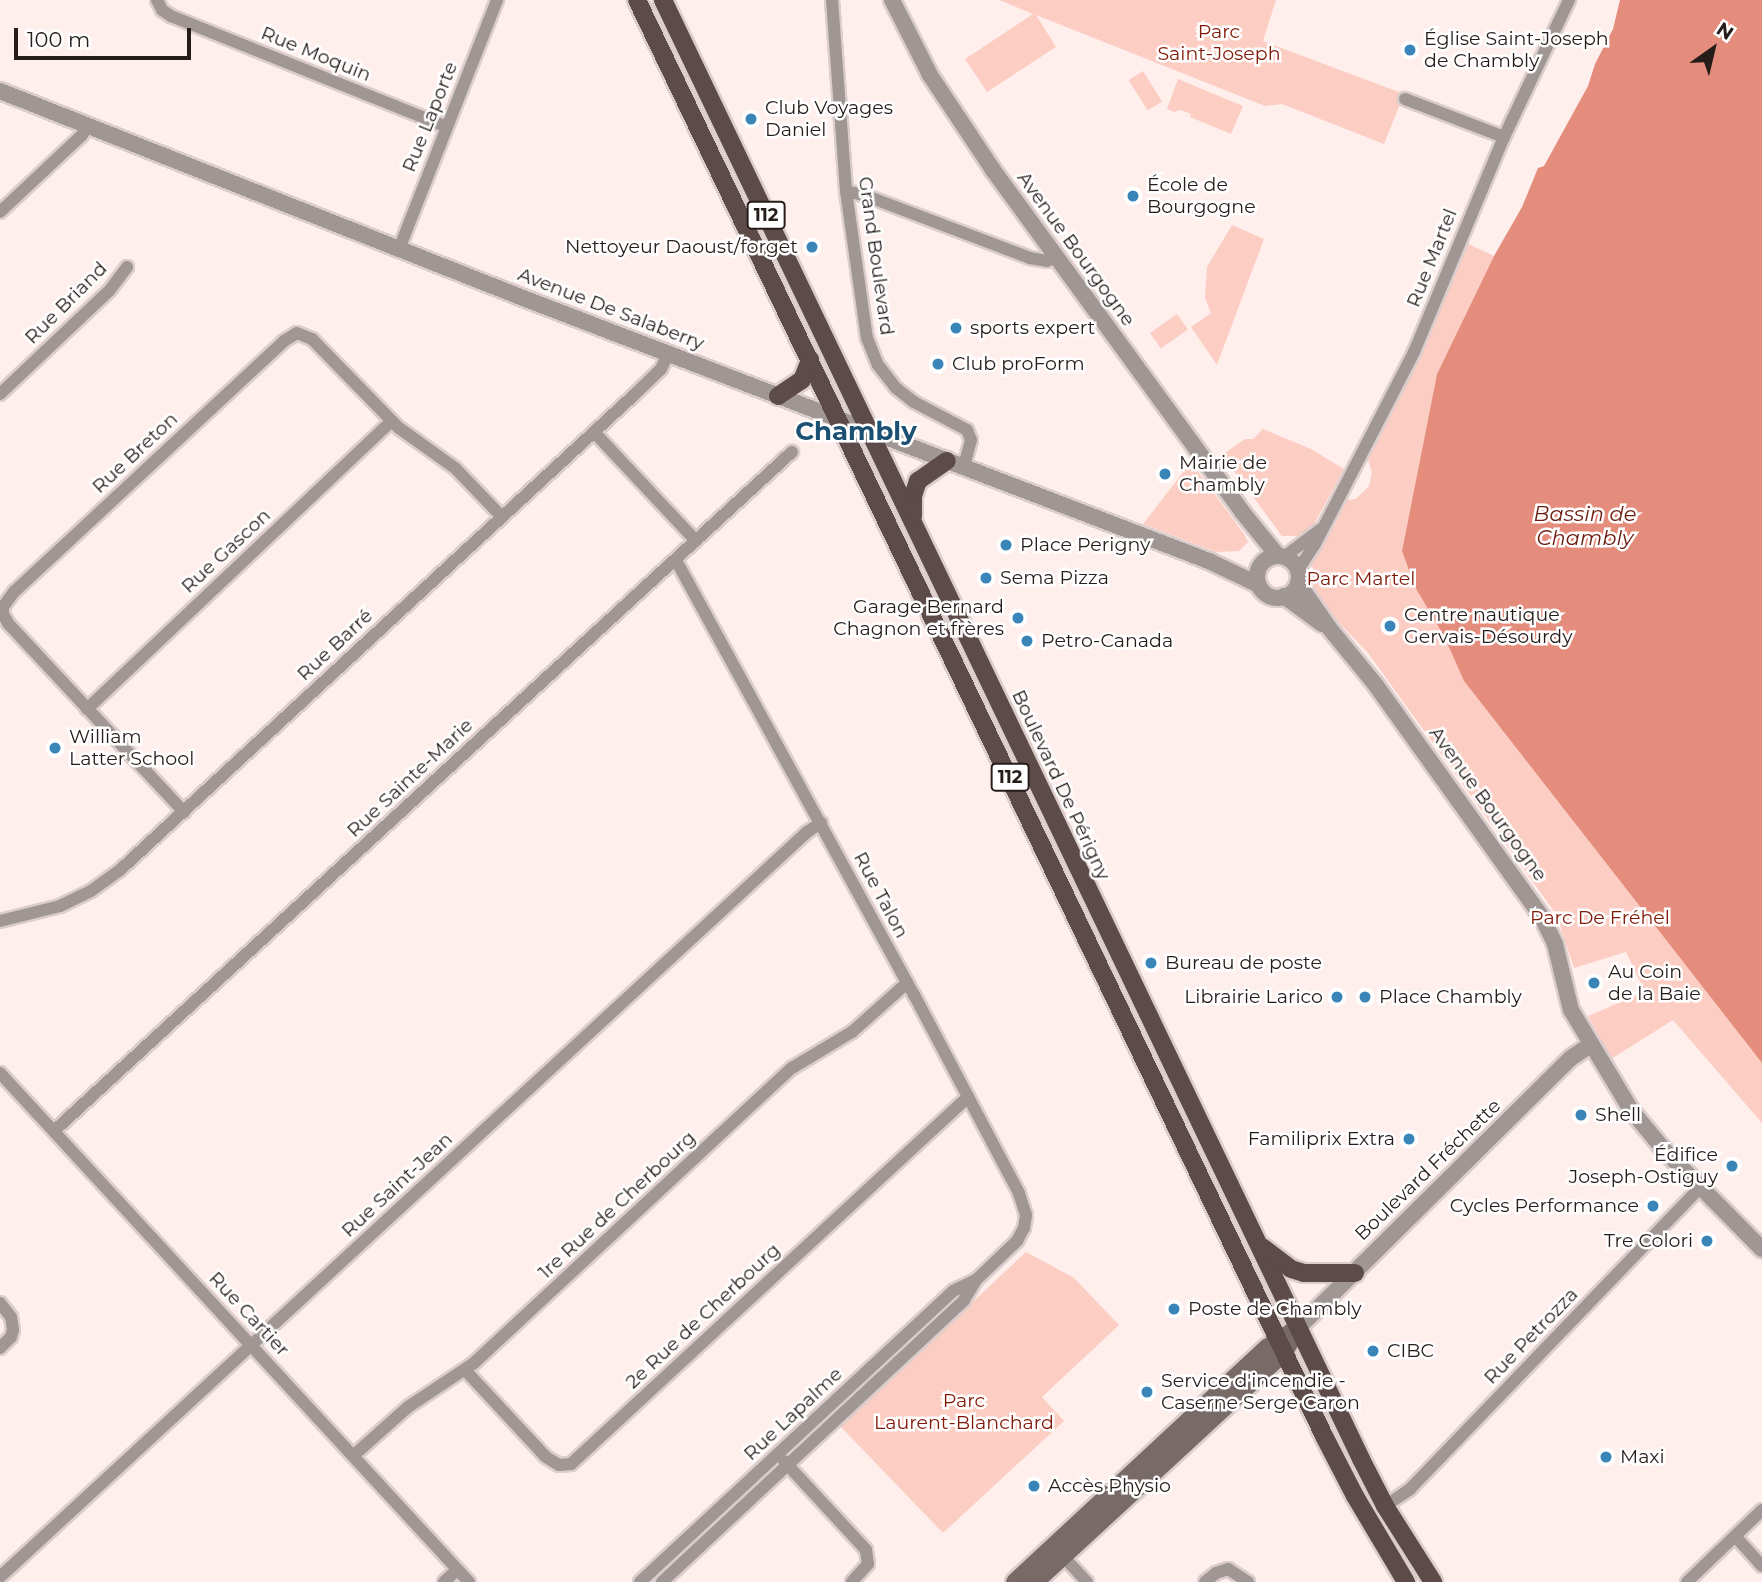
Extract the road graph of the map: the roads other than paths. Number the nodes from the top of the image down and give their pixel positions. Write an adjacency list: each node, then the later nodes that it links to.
1 (157, 0): 11 (street, Rue Moquin)
2 (637, 0): 19 (main road, 112)
3 (663, 0): 24 (main road, Boulevard De Périgny / 112)
4 (832, 0): 13 (street, Grand Boulevard)
5 (892, 0): 16 (street, Avenue Bourgogne)
6 (1569, 0): 12 (street, Rue Martel)
7 (493, 1): 11 (street, Rue Laporte)
8 (0, 91): 10 (street, Avenue De Salaberry)
9 (1405, 99): 12 (street)
10 (87, 126): 14 (street); 15 (street, Avenue De Salaberry)
11 (447, 127): 15 (street, Rue Laporte)
12 (1504, 137): 31 (street, Rue Martel)
13 (846, 191): 16 (street); 27 (street, Grand Boulevard)
14 (0, 212)
15 (399, 249): 18 (street, Avenue De Salaberry)
16 (1056, 257): 28 (street, Avenue Bourgogne)
17 (127, 267): 20 (street, Rue Briand)
18 (668, 354): 21 (street, Avenue De Salaberry); 25 (street, Rue Barré)
19 (810, 360): 21 (main road); 22 (main road, 112)
20 (0, 394)
21 (778, 396): 22 (street, Avenue De Salaberry)
22 (839, 419): 24 (street, Avenue De Salaberry); 59 (main road, 112)
23 (392, 421): 29 (street, Rue Breton); 41 (street, Rue Gascon); 41 (street, Rue Breton)
24 (869, 430): 27 (street, Avenue De Salaberry); 30 (main road, Boulevard De Périgny / 112)
25 (594, 432): 29 (street, Rue Barré); 32 (street)
26 (792, 452): 32 (street, Rue Sainte-Marie)
27 (956, 464): 30 (main road); 35 (street, Avenue De Salaberry)
28 (1243, 513): 33 (street, Avenue Bourgogne); 36 (street, Avenue Bourgogne)
29 (502, 517): 42 (street, Rue Barré)
30 (913, 523): 51 (main road, Boulevard De Périgny / 112)
31 (1324, 527): 33 (street, Rue Martel); 37 (street, Rue Martel)
32 (695, 541): 34 (street, Rue Sainte-Marie)
33 (1281, 556): 36 (street); 37 (street)
34 (677, 560): 43 (street, Rue Talon); 49 (street, Rue Sainte-Marie)
35 (1209, 561): 36 (street, Avenue De Salaberry); 38 (street, Avenue De Salaberry)
36 (1261, 565): 38 (street)
37 (1298, 577): 39 (street); 40 (street, Avenue Bourgogne)
38 (1259, 585): 39 (street)
39 (1284, 596): 40 (street, Avenue Bourgogne)
40 (1329, 629): 46 (street, Avenue Bourgogne)
41 (87, 709): 42 (street, Rue Breton)
42 (184, 812): 44 (street, Rue Barré)
43 (821, 823): 45 (street, Rue Talon); 58 (street, Rue Saint-Jean)
44 (0, 921)
45 (908, 983): 48 (street, Rue Talon); 61 (street, 1re Rue de Cherbourg)
46 (1590, 1045): 50 (street, Avenue Bourgogne); 54 (street, Boulevard Fréchette)
47 (0, 1073): 49 (street, Rue Cartier)
48 (968, 1097): 53 (street, Rue Talon); 61 (street, 2e Rue de Cherbourg)
49 (54, 1131): 58 (street, Rue Cartier)
50 (1701, 1188): 52 (street, Avenue Bourgogne); 65 (street, Rue Petrozza)
51 (1258, 1245): 54 (main road); 57 (main road, Boulevard De Périgny / 112)
52 (1762, 1249)
53 (1007, 1251): 55 (street, Rue Lapalme)
54 (1355, 1273): 57 (street, Boulevard Fréchette)
55 (976, 1280): 62 (street, Rue Lapalme); 64 (street, Rue Lapalme)
56 (0, 1303): 60 (street)
57 (1298, 1328): 59 (main road, Boulevard Fréchette); 65 (main road, Boulevard De Périgny / 112)
58 (251, 1345): 63 (street, Rue Cartier); 71 (street, Rue Saint-Jean)
59 (1281, 1345): 68 (main road, Boulevard Fréchette); 82 (main road, 112)
60 (0, 1348)
61 (466, 1371): 63 (street, 1re Rue de Cherbourg)
62 (778, 1454): 64 (street); 74 (street, Rue Lapalme)
63 (353, 1455): 70 (street, Rue Cartier)
64 (788, 1465): 75 (street, Rue Lapalme); 76 (street)
65 (1385, 1506): 83 (main road, Boulevard De Périgny / 112)
66 (1762, 1510): 67 (street)
67 (1735, 1536): 69 (street); 84 (street)
68 (1059, 1551): 77 (main road, Boulevard Fréchette); 78 (main road, Boulevard Fréchette); 79 (street)
69 (1762, 1566)
70 (457, 1570): 72 (street); 73 (street, Rue Cartier)
71 (0, 1577)
72 (444, 1582)
73 (469, 1582)
74 (640, 1582)
75 (662, 1582)
76 (852, 1582)
77 (1015, 1582)
78 (1035, 1582)
79 (1087, 1582)
80 (1205, 1582): 81 (street)
81 (1248, 1582)
82 (1406, 1582)
83 (1433, 1582)
84 (1687, 1582)

